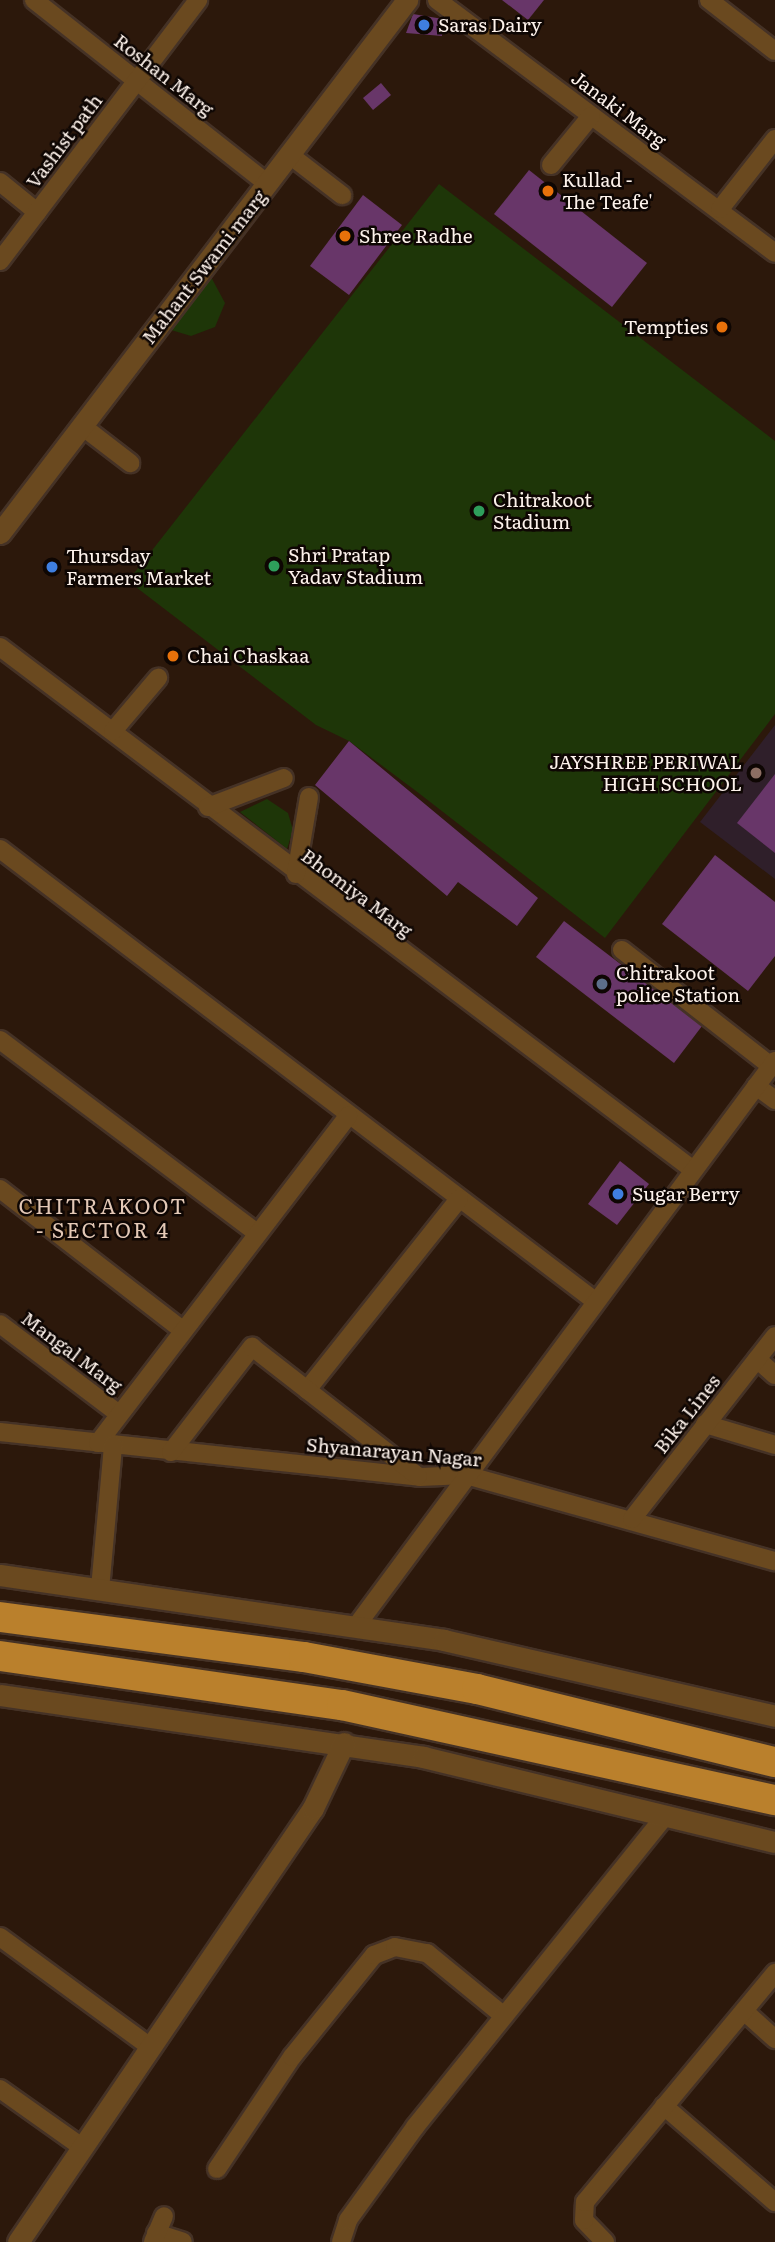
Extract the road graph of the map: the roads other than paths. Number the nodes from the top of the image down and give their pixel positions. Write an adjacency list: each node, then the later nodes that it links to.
1 (34, 0): 7 (street, Roshan Marg)
2 (198, 0): 7 (street, Vashist path)
3 (407, 0): 10 (street, Mahant Swami marg)
4 (437, 0): 8 (street, Janaki Marg)
5 (709, 0): 6 (street)
6 (775, 51)
7 (137, 80): 13 (street, Roshan Marg); 16 (street, Vashist path)
8 (591, 116): 11 (street); 15 (street, Janaki Marg)
9 (775, 139): 15 (street)
10 (290, 155): 13 (street, Mahant Swami marg); 14 (street)
11 (551, 165)
12 (0, 182): 16 (street)
13 (268, 184): 19 (street, Mahant Swami marg)
14 (342, 195)
15 (720, 209): 17 (street, Janaki Marg)
16 (37, 212): 18 (street, Vashist path)
17 (775, 253)
18 (0, 261)
19 (82, 426): 20 (street); 21 (street, Mahant Swami marg)
20 (130, 463)
21 (0, 533)
22 (0, 647): 24 (street, Bhomiya Marg)
23 (158, 678): 24 (street)
24 (113, 731): 27 (street, Bhomiya Marg)
25 (284, 778): 27 (street)
26 (309, 797): 29 (street)
27 (208, 807): 29 (street, Bhomiya Marg)
28 (0, 849): 35 (street)
29 (296, 874): 36 (street, Bhomiya Marg)
30 (622, 950): 32 (street)
31 (0, 1040): 39 (street)
32 (773, 1063): 33 (street)
33 (756, 1086): 34 (street); 36 (street)
34 (775, 1100)
35 (348, 1116): 38 (street); 39 (street)
36 (692, 1169): 40 (street)
37 (0, 1189): 42 (street)
38 (459, 1199): 40 (street); 46 (street)
39 (257, 1233): 42 (street)
40 (595, 1301): 53 (street)
41 (0, 1324): 47 (street, Mangal Marg)
42 (181, 1329): 47 (street)
43 (775, 1336): 44 (street, Bika Lines)
44 (757, 1359): 45 (street); 48 (street, Bika Lines)
45 (775, 1375)
46 (307, 1390): 52 (street); 54 (street)
47 (119, 1414): 50 (street)
48 (705, 1424): 51 (street); 55 (street, Bika Lines)
49 (0, 1432): 50 (street, Shyanarayan Nagar)
50 (106, 1444): 52 (street, Shyanarayan Nagar); 58 (street)
51 (775, 1446)
52 (171, 1452): 54 (street, Shyanarayan Nagar)
53 (466, 1475): 54 (street, Shyanarayan Nagar); 55 (street, Shyanarayan Nagar); 60 (street)
54 (420, 1477)
55 (632, 1519): 56 (street, Shyanarayan Nagar)
56 (775, 1561)
57 (0, 1575): 58 (street)
58 (100, 1589): 60 (street)
59 (0, 1617): 65 (highway)
60 (357, 1625): 63 (street)
61 (0, 1656): 66 (highway)
62 (0, 1695): 64 (street)
63 (775, 1716)
64 (344, 1743): 67 (street); 74 (street)
65 (775, 1762)
66 (775, 1800)
67 (666, 1815): 68 (street); 72 (street)
68 (775, 1842)
69 (0, 1937): 74 (street)
70 (775, 1973): 71 (street)
71 (744, 2011): 73 (street); 76 (street)
72 (504, 2016): 78 (street); 84 (street)
73 (775, 2039)
74 (149, 2046): 77 (street)
75 (0, 2089): 77 (street)
76 (664, 2106): 79 (street); 85 (street)
77 (82, 2147): 82 (street)
78 (217, 2169)
79 (775, 2202)
80 (164, 2216): 81 (street)
81 (154, 2238): 83 (street)
82 (18, 2242)
83 (183, 2242)
84 (341, 2242)
85 (605, 2242)

